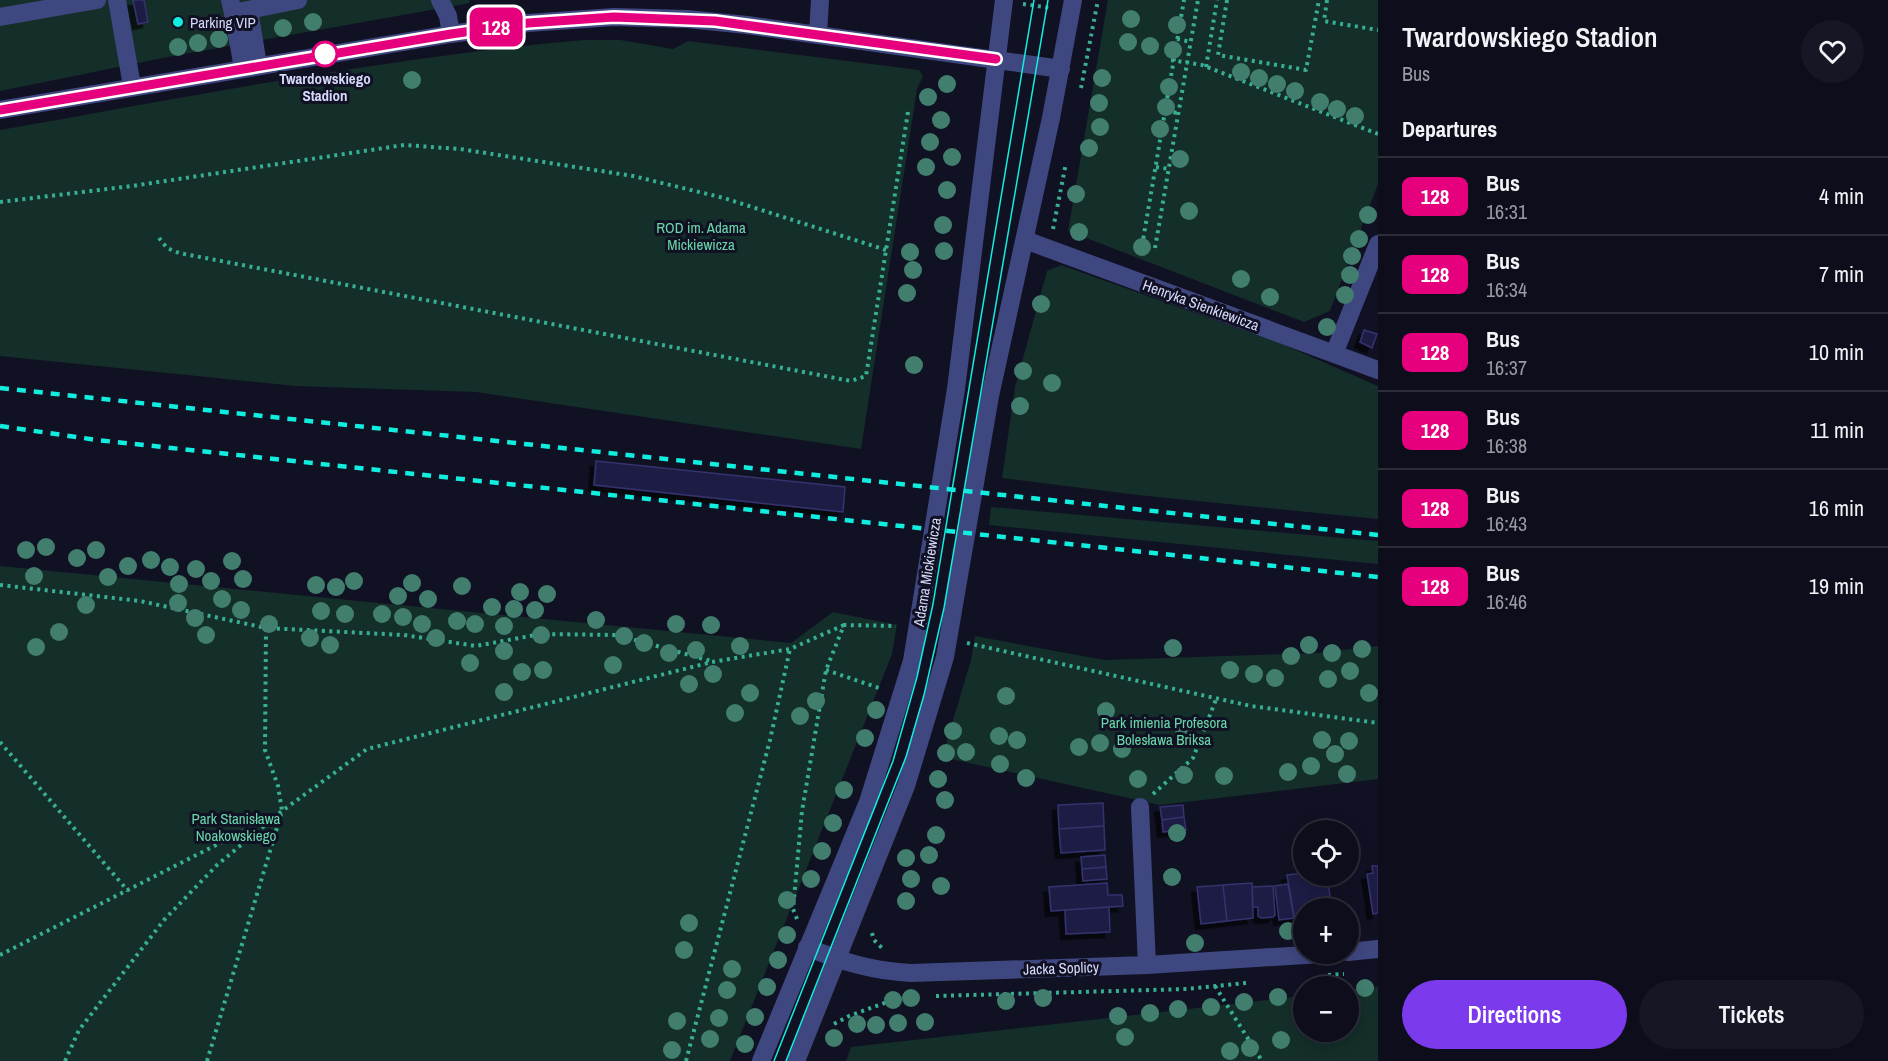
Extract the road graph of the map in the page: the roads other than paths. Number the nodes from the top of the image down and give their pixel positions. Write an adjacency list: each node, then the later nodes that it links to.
1 (97, 0): 10 (street)
2 (117, 0): 16 (street)
3 (298, 0): 8 (street)
4 (440, 0): 11 (street)
5 (820, 0): 12 (street)
6 (1010, 1): 13 (street, Adama Mickiewicza)
7 (1068, 5): 15 (street, Adama Mickiewicza)
8 (237, 8): 14 (street)
9 (614, 8): 11 (street); 12 (street)
10 (0, 17)
11 (451, 34): 14 (street)
12 (818, 34): 13 (street)
13 (996, 59): 15 (street); 23 (street, Adama Mickiewicza)
14 (250, 67): 16 (street)
15 (1060, 69): 18 (street, Adama Mickiewicza)
16 (132, 86): 17 (street)
17 (0, 110)
18 (1025, 240): 20 (street, Henryka Sienkiewicza); 27 (street, Adama Mickiewicza)
19 (1378, 244): 20 (street)
20 (1334, 354): 21 (street, Henryka Sienkiewicza)
21 (1378, 370)
22 (1140, 807): 28 (street)
23 (807, 947): 27 (street, Jacka Soplicy); 29 (street, Adama Mickiewicza)
24 (1378, 949): 25 (street)
25 (1359, 951)
26 (1293, 956): 28 (street, Jacka Soplicy)
27 (837, 960): 28 (street, Jacka Soplicy); 30 (street, Adama Mickiewicza)
28 (1147, 965)
29 (760, 1061)
30 (796, 1061)

